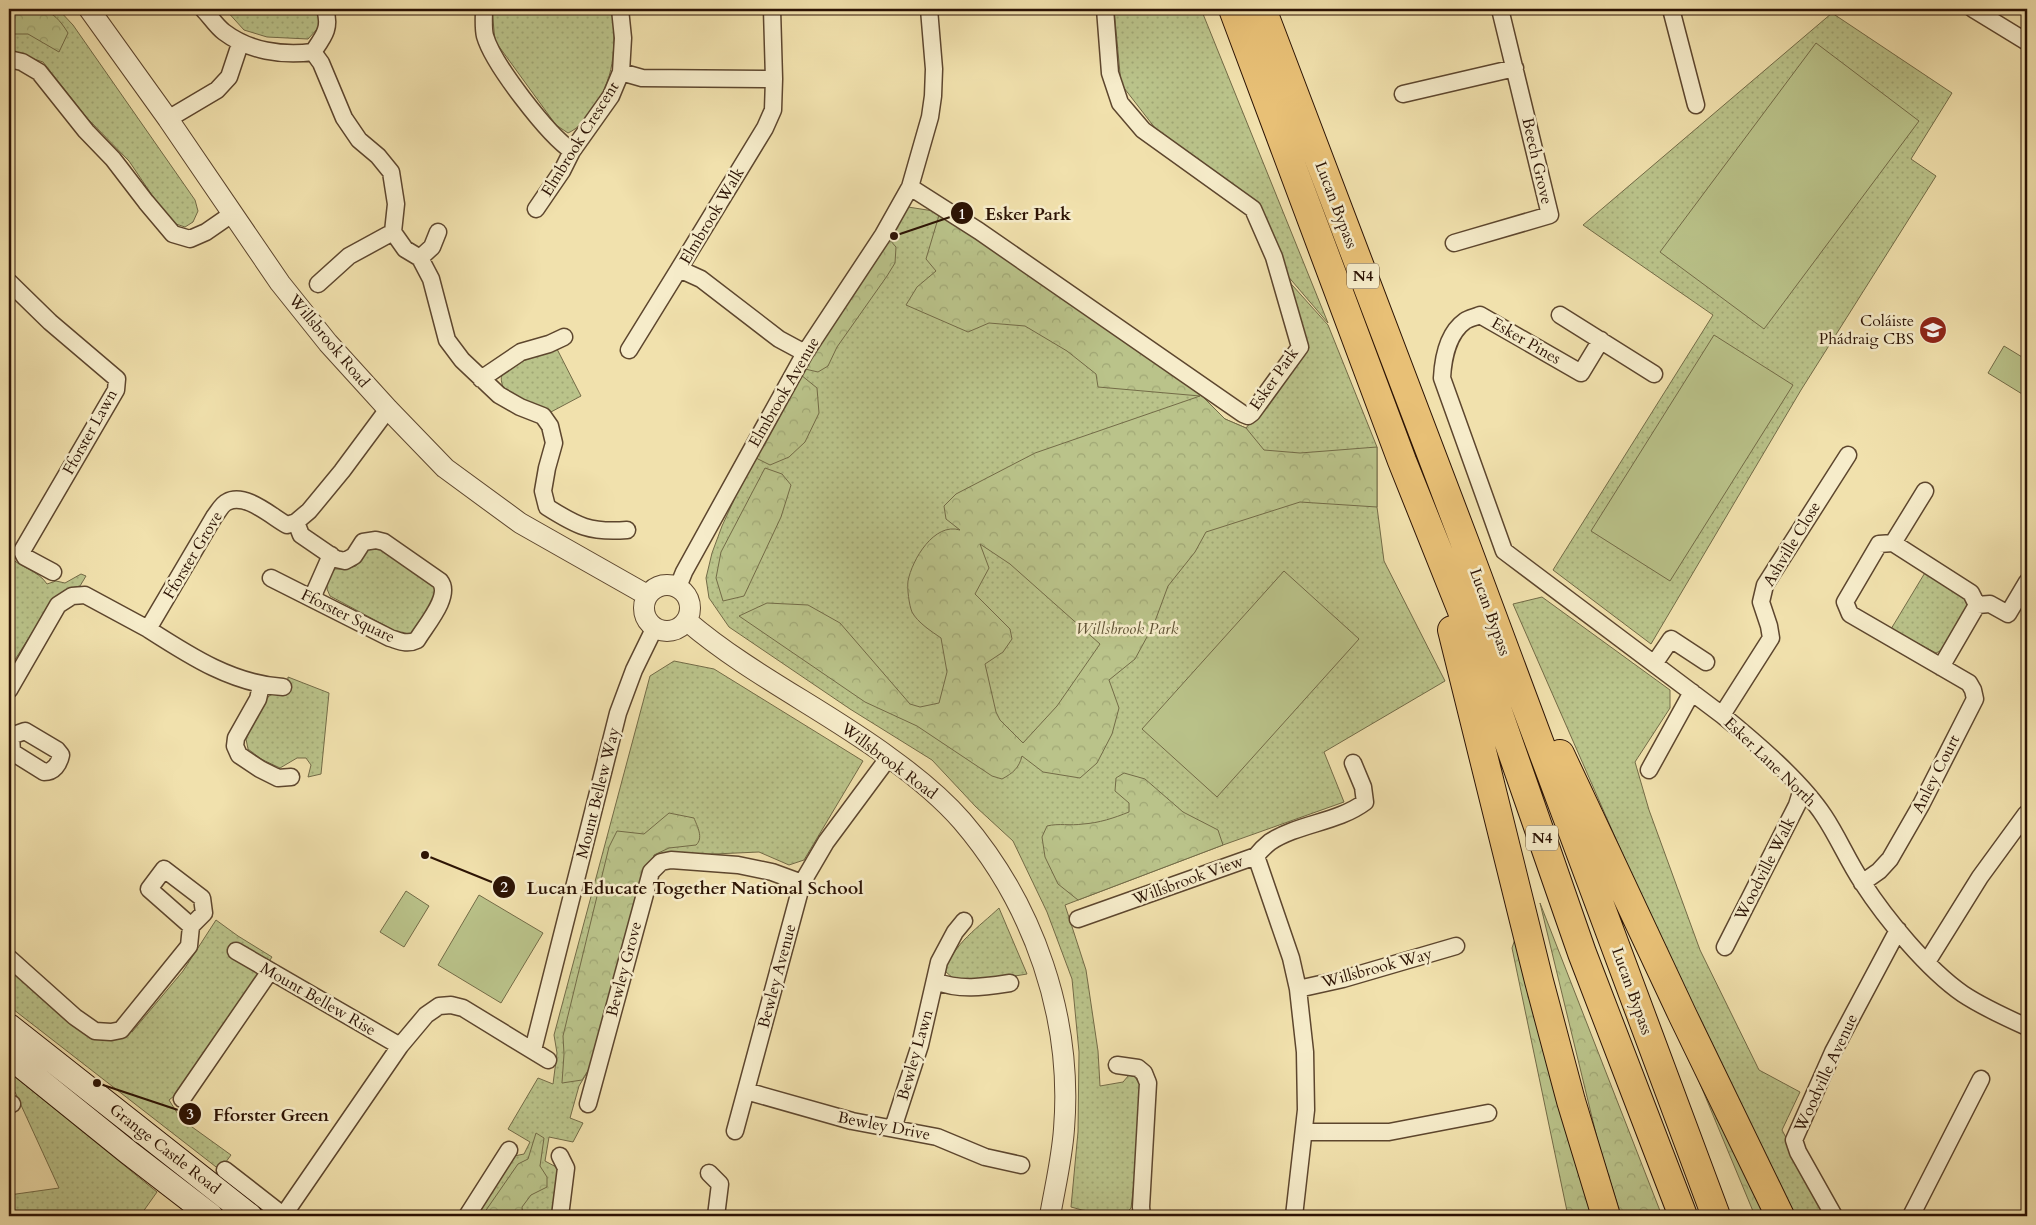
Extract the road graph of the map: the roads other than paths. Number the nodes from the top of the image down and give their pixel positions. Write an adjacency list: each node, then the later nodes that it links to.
1 (89, 9): 23 (street, Willsbrook Road)
2 (203, 9): 15 (street)
3 (325, 9): 16 (street)
4 (484, 9): 24 (street)
5 (620, 9): 19 (street, Elmbrook Crescent)
6 (772, 9): 20 (street, Elmbrook Walk)
7 (929, 9): 25 (street, Elmbrook Avenue)
8 (1105, 9): 25 (street, Esker Park)
9 (1233, 9): 44 (highway, Lucan Bypass / N4)
10 (1262, 9): 49 (highway, Lucan Bypass / N4)
11 (1500, 9): 18 (street, Beech Grove)
12 (1671, 9): 22 (street)
13 (1981, 11): 14 (street)
14 (2027, 42)
15 (240, 44): 16 (street); 23 (street)
16 (313, 52): 28 (street)
17 (9, 59): 27 (street)
18 (1515, 68): 21 (street); 30 (street, Beech Grove)
19 (621, 72): 20 (street); 24 (street, Elmbrook Crescent)
20 (774, 79): 32 (street, Elmbrook Walk)
21 (1403, 94)
22 (1696, 105)
23 (168, 120): 27 (street, Willsbrook Road)
24 (572, 151): 26 (street, Elmbrook Crescent)
25 (910, 187): 39 (street, Elmbrook Avenue)
26 (536, 209)
27 (232, 214): 42 (street, Willsbrook Road)
28 (393, 232): 31 (street); 34 (street)
29 (438, 232): 31 (street)
30 (1454, 243)
31 (420, 258): 41 (street)
32 (679, 269): 38 (street); 39 (street, Elmbrook Walk)
33 (9, 282): 52 (street, Fforster Lawn)
34 (318, 284)
35 (1560, 315): 37 (street)
36 (564, 337): 41 (street)
37 (1601, 340): 40 (street); 46 (street, Esker Pines)
38 (629, 350)
39 (805, 353): 55 (street, Elmbrook Avenue)
40 (1654, 374)
41 (481, 379): 48 (street)
42 (388, 410): 47 (street); 56 (street, Willsbrook Road)
43 (1848, 455): 69 (street, Ashville Close)
44 (1402, 461): 121 (highway); 122 (highway, Lucan Bypass / N4)
45 (1925, 491): 50 (street)
46 (1492, 518): 63 (street, Esker Lane North)
47 (296, 522): 51 (street); 60 (street, Fforster Grove)
48 (627, 530)
49 (1465, 543): 123 (highway, Lucan Bypass / N4); 124 (highway)
50 (1893, 543): 58 (street); 64 (street, Anley Court)
51 (331, 555): 57 (street); 57 (street, Fforster Square)
52 (53, 572)
53 (271, 578): 57 (street, Fforster Square)
54 (2027, 582): 58 (street)
55 (678, 587): 56 (street); 59 (street)
56 (647, 595): 61 (street)
57 (312, 598)
58 (1977, 605): 64 (street)
59 (687, 621): 61 (street); 70 (street, Willsbrook Road)
60 (148, 629): 65 (street); 67 (street)
61 (654, 629): 95 (street, Mount Bellew Way)
62 (1706, 662): 63 (street)
63 (1654, 664): 68 (street, Esker Lane North)
64 (1941, 667): 78 (street, Anley Court)
65 (261, 686): 66 (street); 73 (street)
66 (283, 687)
67 (9, 690)
68 (1692, 692): 69 (street, Esker Lane North); 72 (street)
69 (1722, 715): 74 (street, Esker Lane North)
70 (889, 757): 77 (street, Bewley Avenue); 118 (street, Willsbrook Road)
71 (1353, 763): 76 (street, Willsbrook View)
72 (1649, 770)
73 (292, 777)
74 (1802, 789): 78 (street, Esker Lane North); 84 (street, Woodville Walk)
75 (2026, 814): 87 (street)
76 (1256, 856): 79 (street, Willsbrook View); 91 (street)
77 (802, 883): 100 (street, Bewley Avenue); 102 (street, Bewley Grove)
78 (1862, 883): 82 (street, Esker Lane North)
79 (1078, 919)
80 (964, 921): 89 (street, Bewley Lawn)
81 (192, 926): 86 (street)
82 (1898, 930): 87 (street, Esker Lane North); 125 (street, Woodville Avenue)
83 (1456, 946): 91 (street, Willsbrook Way)
84 (1725, 947)
85 (236, 951): 88 (street, Mount Bellew Rise)
86 (9, 958)
87 (1927, 962): 93 (street, Esker Lane North)
88 (270, 971): 94 (street, Mount Bellew Rise); 101 (street)
89 (936, 981): 90 (street); 104 (street, Bewley Lawn)
90 (1010, 983)
91 (1298, 989): 106 (street)
92 (9, 1026): 113 (main road, Grange Castle Road)
93 (2027, 1027)
94 (400, 1046): 95 (street); 114 (street)
95 (533, 1050): 97 (street)
96 (9, 1056): 112 (main road, Grange Castle Road)
97 (548, 1060)
98 (1117, 1065): 119 (street)
99 (1980, 1078): 126 (street)
100 (746, 1091): 104 (street, Bewley Drive); 105 (street, Bewley Avenue)
101 (182, 1099)
102 (588, 1104)
103 (1488, 1113): 106 (street)
104 (893, 1128): 109 (street, Bewley Drive)
105 (735, 1131)
106 (1305, 1132): 120 (street)
107 (509, 1150): 115 (street)
108 (560, 1156): 116 (street)
109 (1021, 1165)
110 (225, 1170): 114 (street)
111 (709, 1173): 117 (street)
112 (211, 1216)
113 (250, 1216)
114 (284, 1216)
115 (468, 1216)
116 (560, 1216)
117 (716, 1216)
118 (1051, 1216)
119 (1142, 1216)
120 (1294, 1216)
121 (1606, 1216)
122 (1683, 1216)
123 (1716, 1216)
124 (1780, 1216)
125 (1834, 1216)
126 (1911, 1216)

